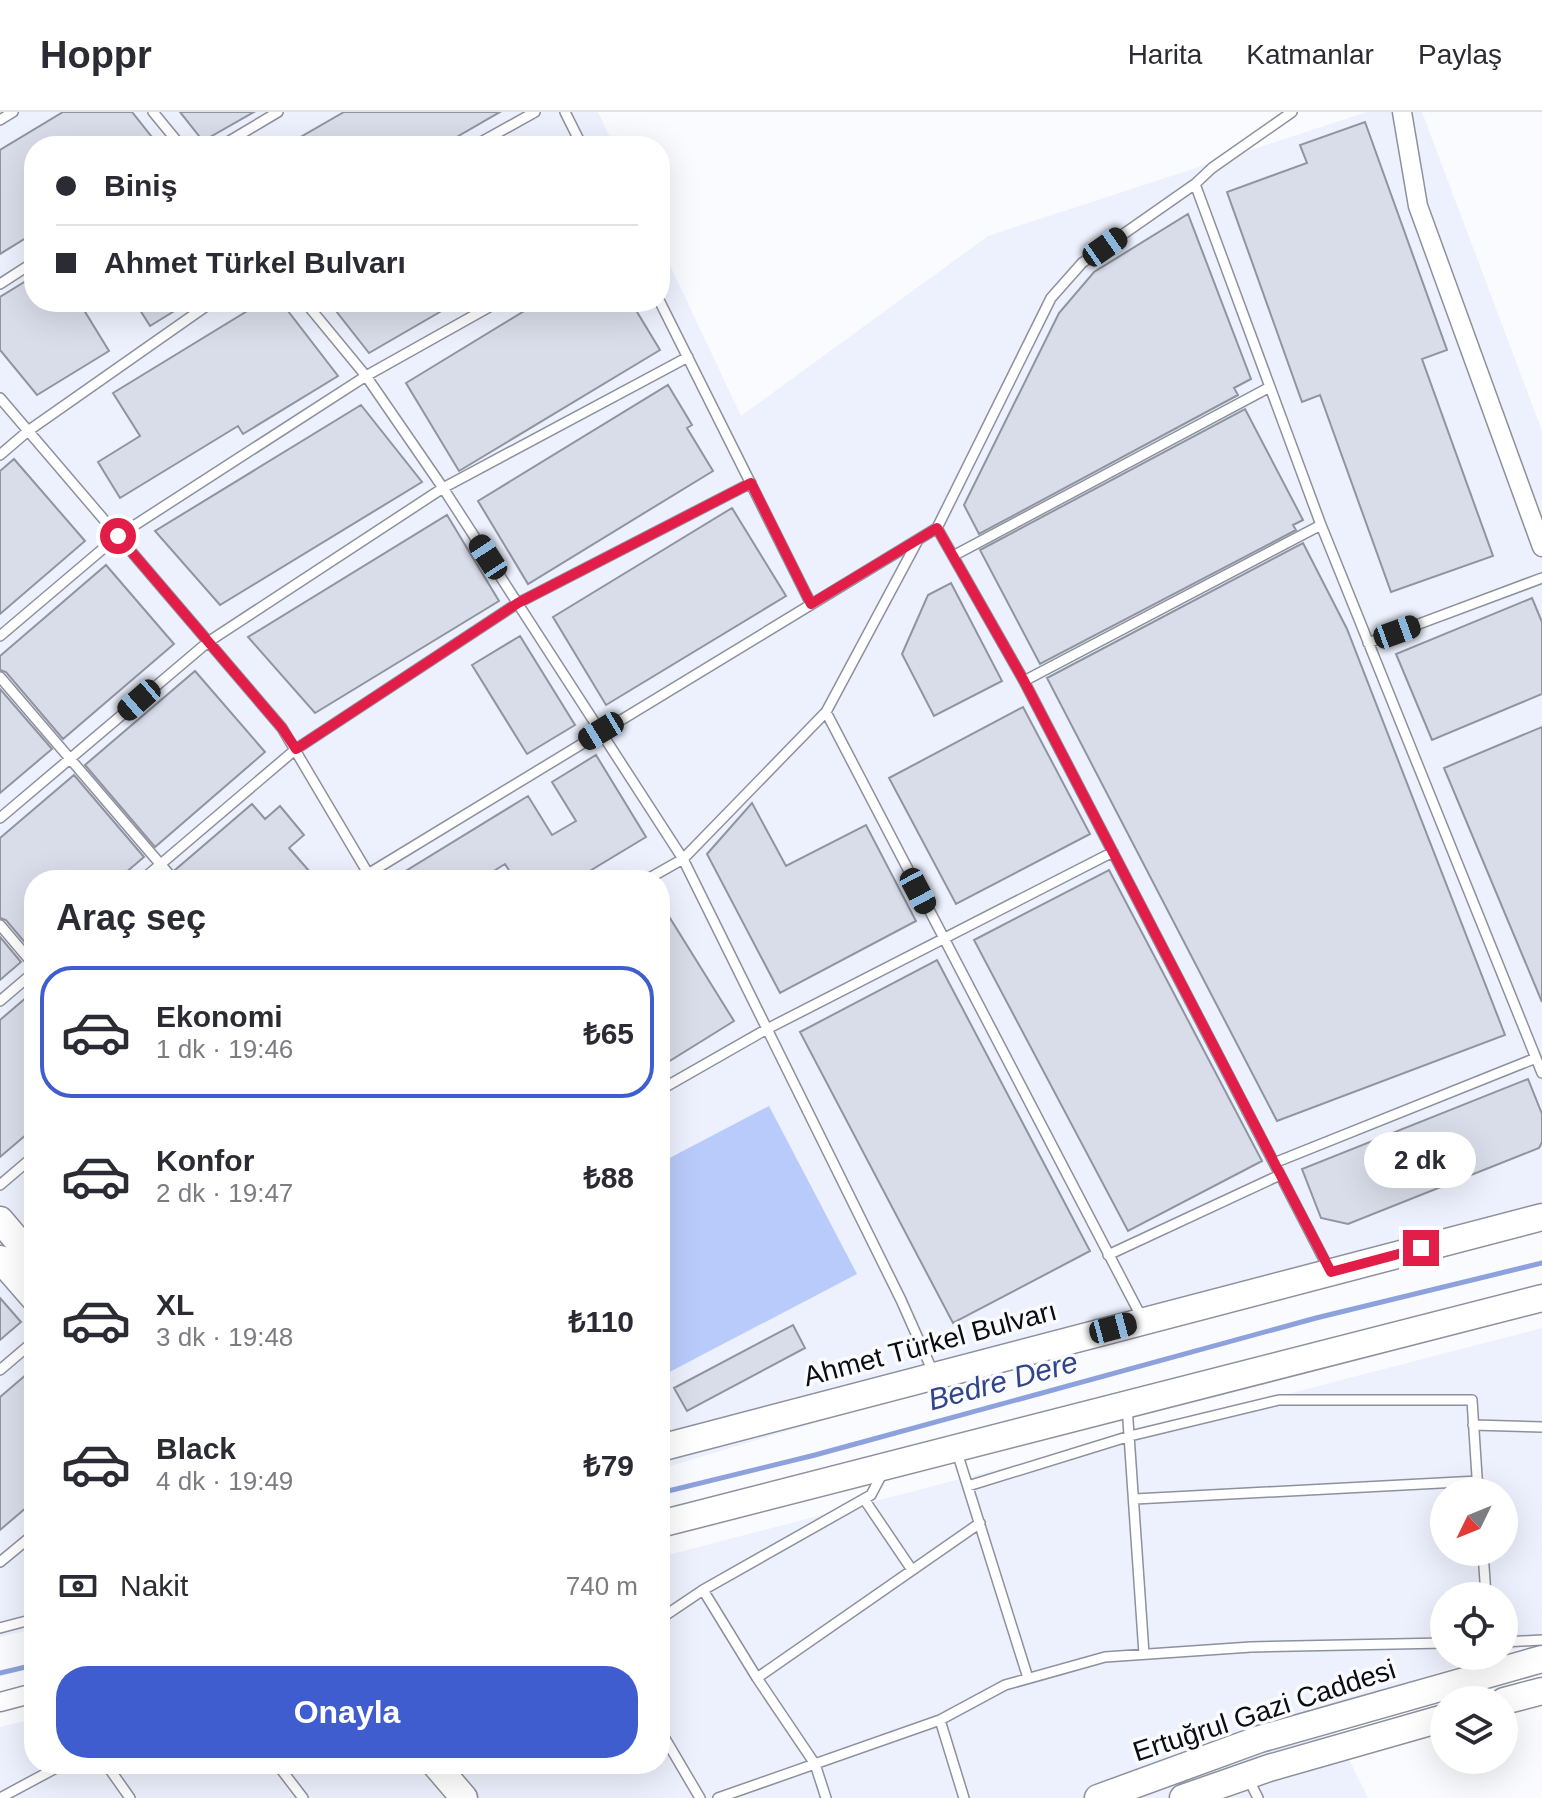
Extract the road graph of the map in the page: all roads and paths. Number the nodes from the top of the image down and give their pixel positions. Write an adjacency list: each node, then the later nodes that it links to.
1 (13, 112): 8 (lane)
2 (153, 112): 9 (lane)
3 (278, 112): 10 (lane)
4 (535, 112): 11 (lane)
5 (565, 112): 12 (lane)
6 (1292, 112): 13 (lane)
7 (1402, 112): 32 (street)
8 (0, 120)
9 (173, 136)
10 (238, 136)
11 (492, 136)
12 (577, 136)
13 (1195, 184): 22 (lane); 29 (lane)
14 (24, 268): 15 (lane)
15 (0, 284)
16 (198, 312): 24 (lane)
17 (313, 312): 21 (lane)
18 (480, 312): 21 (lane)
19 (665, 312): 20 (lane)
20 (688, 357): 26 (lane); 27 (lane)
21 (366, 376): 27 (lane); 30 (lane)
22 (1270, 387): 28 (lane); 33 (lane)
23 (0, 398): 24 (lane)
24 (28, 431): 25 (lane); 30 (lane)
25 (0, 455)
26 (751, 483): 35 (lane); 36 (lane)
27 (443, 488): 35 (lane); 38 (lane)
28 (1321, 525): 39 (lane); 41 (lane)
29 (937, 528): 31 (lane); 33 (lane)
30 (118, 536): 37 (lane); 38 (lane)
31 (918, 540): 36 (lane); 42 (lane)
32 (1542, 547)
33 (953, 556): 41 (lane)
34 (1542, 578): 39 (lane)
35 (518, 603): 43 (lane); 44 (lane)
36 (811, 604): 43 (lane)
37 (0, 636)
38 (208, 642): 44 (lane); 45 (lane)
39 (1368, 643): 61 (lane)
40 (0, 677): 45 (lane)
41 (1024, 681): 47 (lane)
42 (826, 712): 48 (lane); 56 (lane)
43 (601, 731): 48 (lane); 53 (lane)
44 (296, 749): 49 (lane); 52 (lane)
45 (70, 759): 46 (lane); 49 (lane)
46 (0, 818)
47 (1113, 852): 56 (lane); 64 (lane)
48 (683, 859): 54 (lane); 60 (lane)
49 (161, 864): 50 (lane); 51 (lane)
50 (154, 870)
51 (166, 870)
52 (367, 870)
53 (380, 870)
54 (664, 870)
55 (0, 925): 57 (lane)
56 (943, 939): 60 (lane); 71 (lane)
57 (24, 953)
58 (24, 981): 59 (lane)
59 (0, 1001)
60 (767, 1029): 63 (lane); 79 (lane)
61 (1536, 1058): 62 (lane); 64 (lane)
62 (1542, 1073)
63 (670, 1084)
64 (1274, 1163): 66 (lane)
65 (24, 1165): 67 (lane)
66 (1280, 1175): 71 (lane); 73 (lane)
67 (0, 1185)
68 (1542, 1217): 73 (street, Ahmet Türkel Bulvarı)
69 (0, 1220): 70 (street)
70 (24, 1248)
71 (1108, 1255): 76 (lane)
72 (0, 1259): 74 (street)
73 (1331, 1272): 76 (street, Ahmet Türkel Bulvarı)
74 (24, 1287)
75 (1542, 1298): 80 (street)
76 (1143, 1320): 79 (street, Ahmet Türkel Bulvarı)
77 (24, 1350): 78 (lane)
78 (0, 1370)
79 (934, 1375): 84 (street, Ahmet Türkel Bulvarı)
80 (1127, 1404): 83 (lane); 85 (street)
81 (1473, 1425): 82 (lane); 83 (lane); 87 (lane)
82 (1542, 1427)
83 (1130, 1436): 88 (lane); 91 (lane)
84 (670, 1445)
85 (956, 1448): 86 (street); 88 (lane)
86 (886, 1466): 90 (lane); 92 (street)
87 (1477, 1478)
88 (968, 1486): 93 (lane)
89 (1430, 1489): 91 (lane)
90 (864, 1499): 96 (lane); 97 (lane)
91 (1135, 1499): 104 (lane)
92 (670, 1521)
93 (980, 1523): 96 (lane); 107 (lane)
94 (24, 1542): 95 (lane)
95 (0, 1562)
96 (912, 1570): 106 (lane)
97 (703, 1590): 98 (lane); 106 (lane)
98 (670, 1612)
99 (24, 1622): 100 (lane)
100 (0, 1628)
101 (1542, 1640): 102 (lane)
102 (1518, 1641)
103 (1430, 1643): 104 (lane)
104 (1144, 1654): 107 (lane)
105 (1542, 1659): 129 (street, Ertuğrul Gazi Caddesi)
106 (757, 1678): 115 (lane)
107 (1028, 1678): 112 (lane)
108 (1542, 1691): 110 (street)
109 (24, 1696): 111 (street)
110 (1518, 1697)
111 (0, 1702)
112 (940, 1720): 115 (lane); 128 (lane)
113 (1430, 1723): 120 (street, Ertuğrul Gazi Caddesi)
114 (670, 1747): 125 (lane)
115 (815, 1764): 126 (lane); 127 (lane)
116 (45, 1774): 121 (lane)
117 (112, 1774): 122 (lane)
118 (285, 1774): 123 (lane)
119 (447, 1774): 124 (street)
120 (1252, 1787): 130 (street, Ertuğrul Gazi Caddesi)
121 (0, 1798)
122 (130, 1798)
123 (303, 1798)
124 (464, 1798)
125 (700, 1798)
126 (718, 1798)
127 (826, 1798)
128 (964, 1798)
129 (1098, 1798)
130 (1183, 1798)

